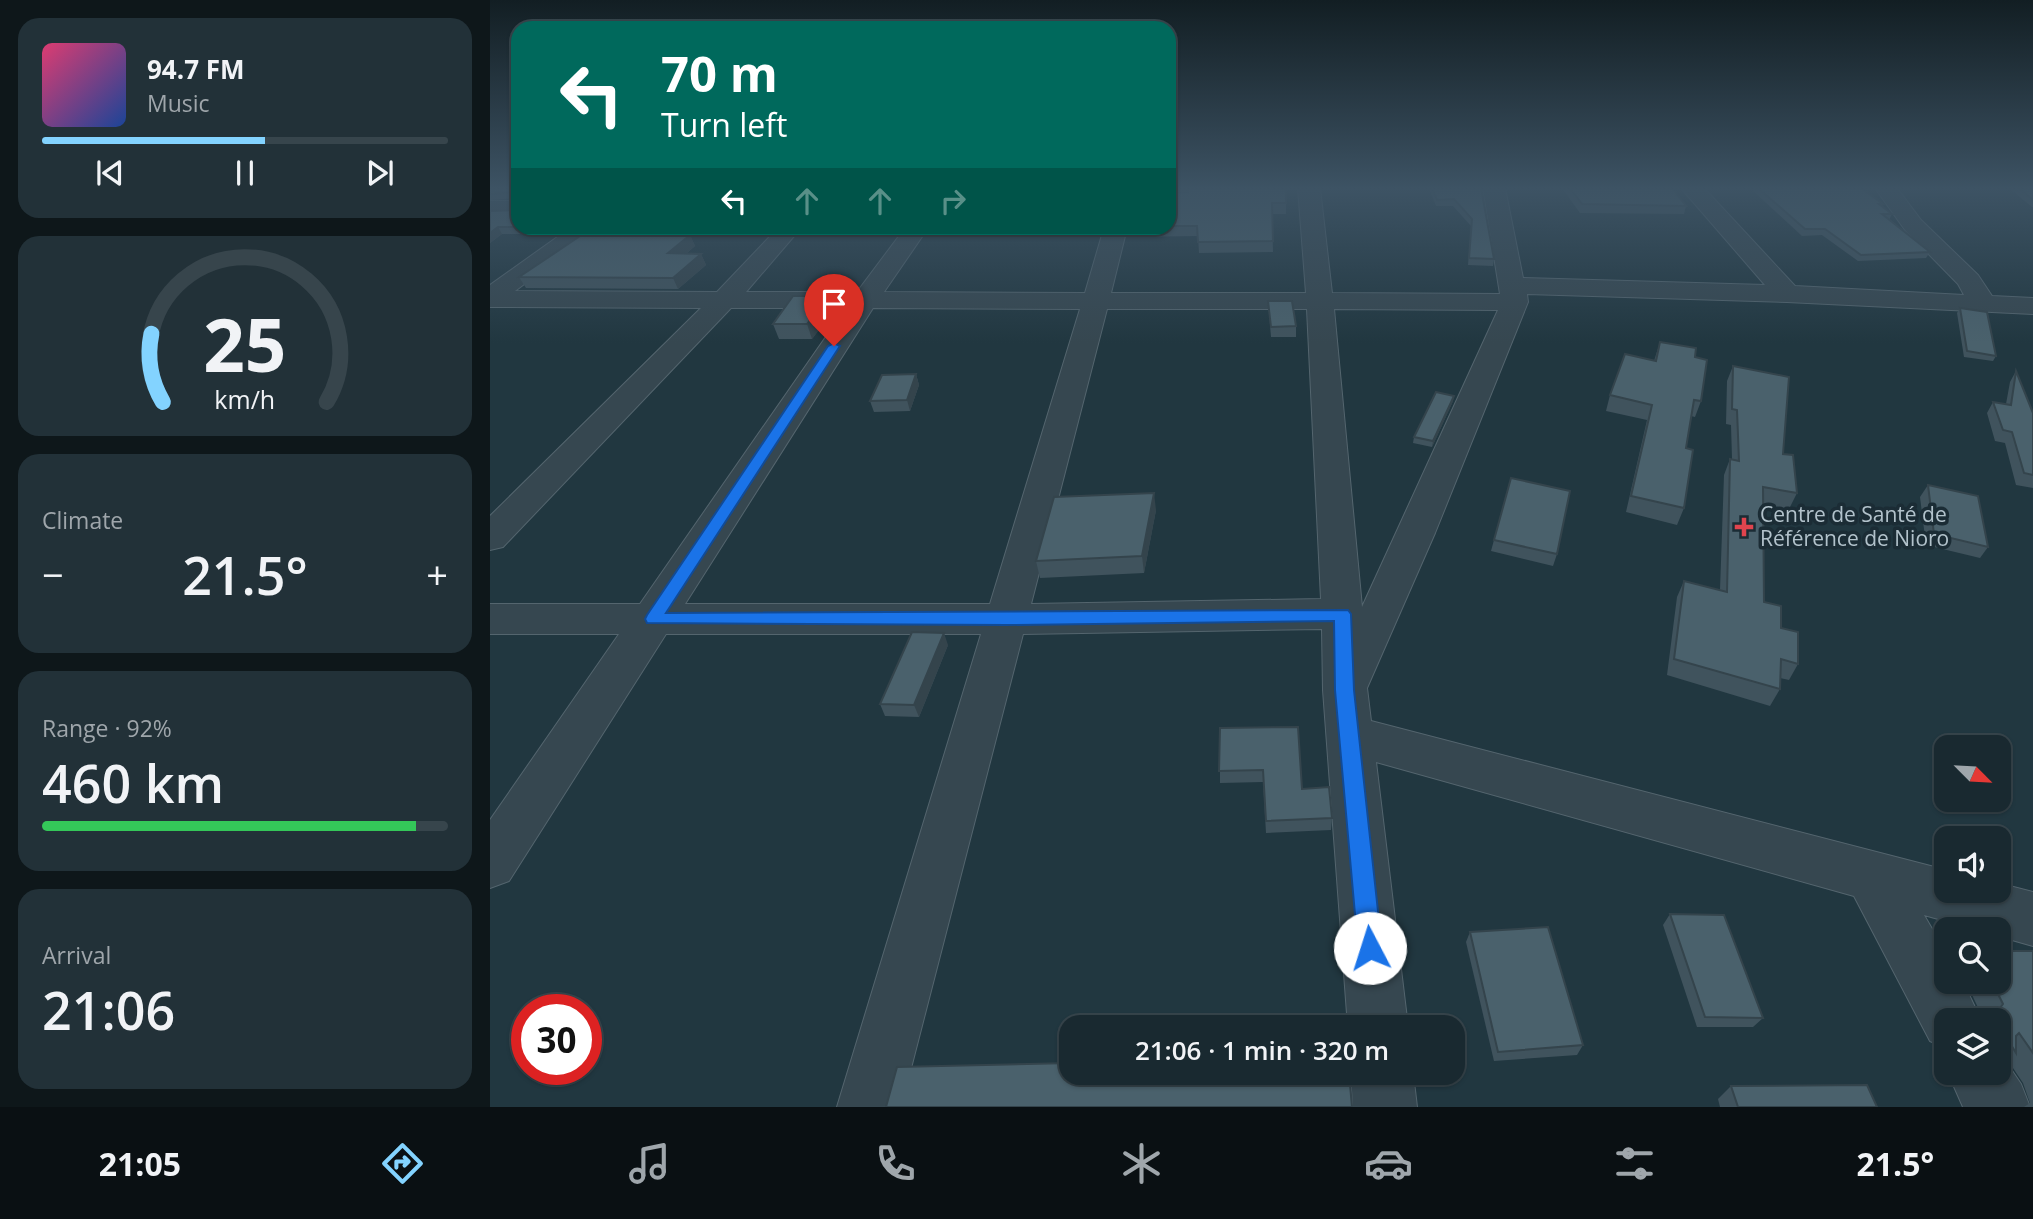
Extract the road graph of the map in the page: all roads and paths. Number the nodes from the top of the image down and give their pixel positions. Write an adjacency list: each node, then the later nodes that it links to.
1 (568, 240): 11 (street)
2 (779, 240): 12 (street)
3 (909, 240): 13 (street)
4 (1113, 240): 14 (street)
5 (1314, 240): 15 (street)
6 (1504, 240): 9 (street)
7 (1738, 240): 10 (street)
8 (1928, 240): 16 (street)
9 (1515, 294): 10 (street); 15 (street); 23 (street)
10 (1787, 294): 16 (street)
11 (490, 298): 12 (street)
12 (724, 300): 13 (street); 18 (street)
13 (864, 301): 14 (street); 21 (street)
14 (1095, 302): 15 (street); 22 (street)
15 (1320, 303): 19 (street)
16 (1983, 304): 17 (street)
17 (2030, 308)
18 (490, 538)
19 (1342, 614): 22 (street); 23 (street)
20 (490, 619): 21 (street)
21 (653, 619): 22 (street); 24 (street)
22 (1006, 619): 31 (street)
23 (1347, 713): 25 (street); 28 (street)
24 (490, 864)
25 (1870, 873): 26 (street); 27 (street)
26 (2033, 919)
27 (1944, 1008)
28 (1377, 1015)
29 (1383, 1085): 32 (street)
30 (1986, 1085): 33 (street)
31 (869, 1107)
32 (1385, 1107)
33 (1998, 1107)

